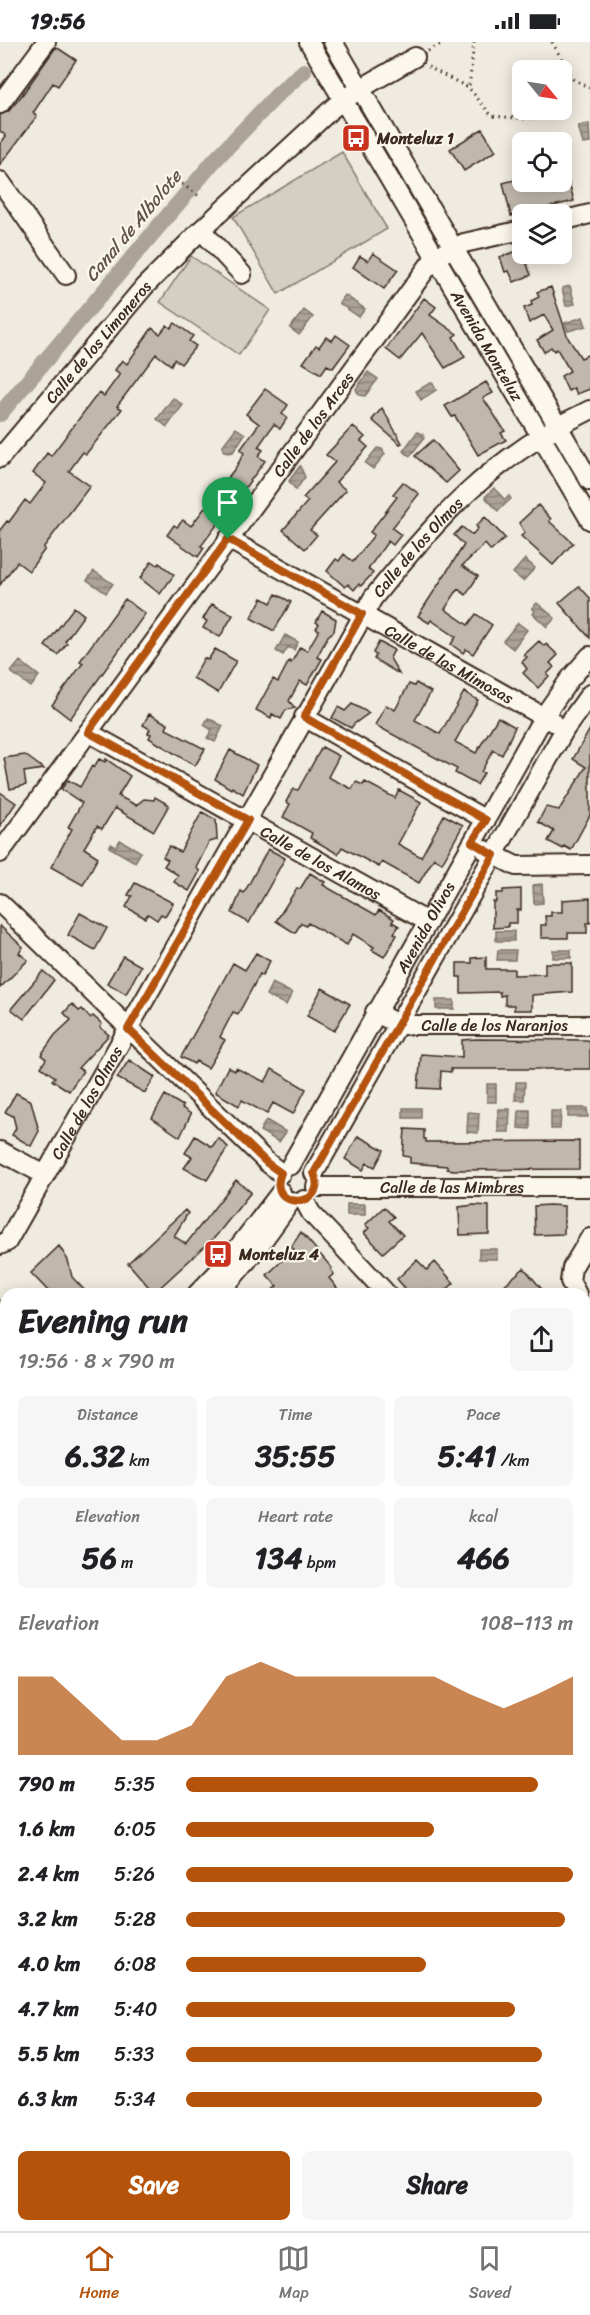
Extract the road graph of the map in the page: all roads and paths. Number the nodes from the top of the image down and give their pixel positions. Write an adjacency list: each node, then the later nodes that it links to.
1 (46, 42): 12 (street)
2 (309, 42): 11 (street, Avenida Monteluz)
3 (333, 42): 10 (street, Avenida Monteluz)
4 (474, 42): 8 (path)
5 (552, 42): 7 (path)
6 (415, 57): 8 (path); 10 (street)
7 (560, 58): 9 (path)
8 (469, 88): 13 (path)
9 (590, 88)
10 (360, 89): 11 (street); 21 (street, Avenida Monteluz)
11 (343, 100): 19 (street, Calle de los Limoneros); 22 (street, Avenida Monteluz)
12 (0, 104)
13 (512, 117)
14 (0, 181): 24 (street)
15 (182, 184): 16 (path)
16 (199, 196)
17 (590, 214): 18 (street)
18 (572, 218)
19 (201, 230): 23 (street); 28 (street, Calle de los Limoneros)
20 (512, 232): 21 (street)
21 (453, 247): 22 (street); 26 (street, Avenida Monteluz)
22 (435, 257): 27 (street, Avenida Monteluz); 31 (street, Calle de los Arces)
23 (242, 274)
24 (66, 275)
25 (590, 410): 26 (street)
26 (558, 425): 27 (street); 29 (street, Avenida Monteluz)
27 (541, 436): 30 (street, Avenida Monteluz); 32 (street, Calle de los Olmos)
28 (0, 458)
29 (590, 481)
30 (590, 520)
31 (228, 539): 32 (street, Calle de las Mimosas); 38 (street, Calle de los Arces)
32 (362, 614): 35 (street, Calle de las Mimosas); 36 (street, Calle de los Olmos)
33 (590, 656): 35 (street, Avenida Olivos)
34 (590, 694): 37 (street, Avenida Olivos)
35 (544, 716): 37 (street); 40 (street, Avenida Olivos)
36 (304, 717): 39 (street, Calle de los Olmos); 40 (street)
37 (565, 729): 43 (street, Avenida Olivos)
38 (88, 732): 39 (street, Calle de los Alamos); 42 (street, Calle de los Arces)
39 (248, 820): 46 (street, Calle de los Alamos); 50 (street, Calle de los Olmos)
40 (486, 820): 41 (street, Avenida Olivos)
41 (472, 842): 43 (street); 46 (street, Avenida Olivos)
42 (0, 853)
43 (494, 855): 44 (street); 48 (street, Avenida Olivos)
44 (590, 865)
45 (0, 903): 50 (street, Calle de las Mimbres)
46 (428, 922): 47 (street, Avenida Olivos)
47 (375, 1012): 48 (street); 52 (street, Avenida Olivos)
48 (399, 1025): 49 (street, Calle de los Naranjos); 55 (street, Avenida Olivos)
49 (590, 1025)
50 (128, 1029): 52 (street, Calle de las Mimbres); 53 (street, Calle de los Olmos)
51 (0, 1151): 53 (street)
52 (286, 1169): 55 (street); 55 (street, Calle de las Mimbres)
53 (45, 1175): 57 (street, Calle de los Olmos)
54 (590, 1187): 55 (street, Calle de las Mimbres)
55 (301, 1191): 58 (street); 59 (street); 60 (street)
56 (590, 1238): 61 (street)
57 (0, 1245)
58 (203, 1288)
59 (222, 1288)
60 (381, 1288)
61 (574, 1288)

